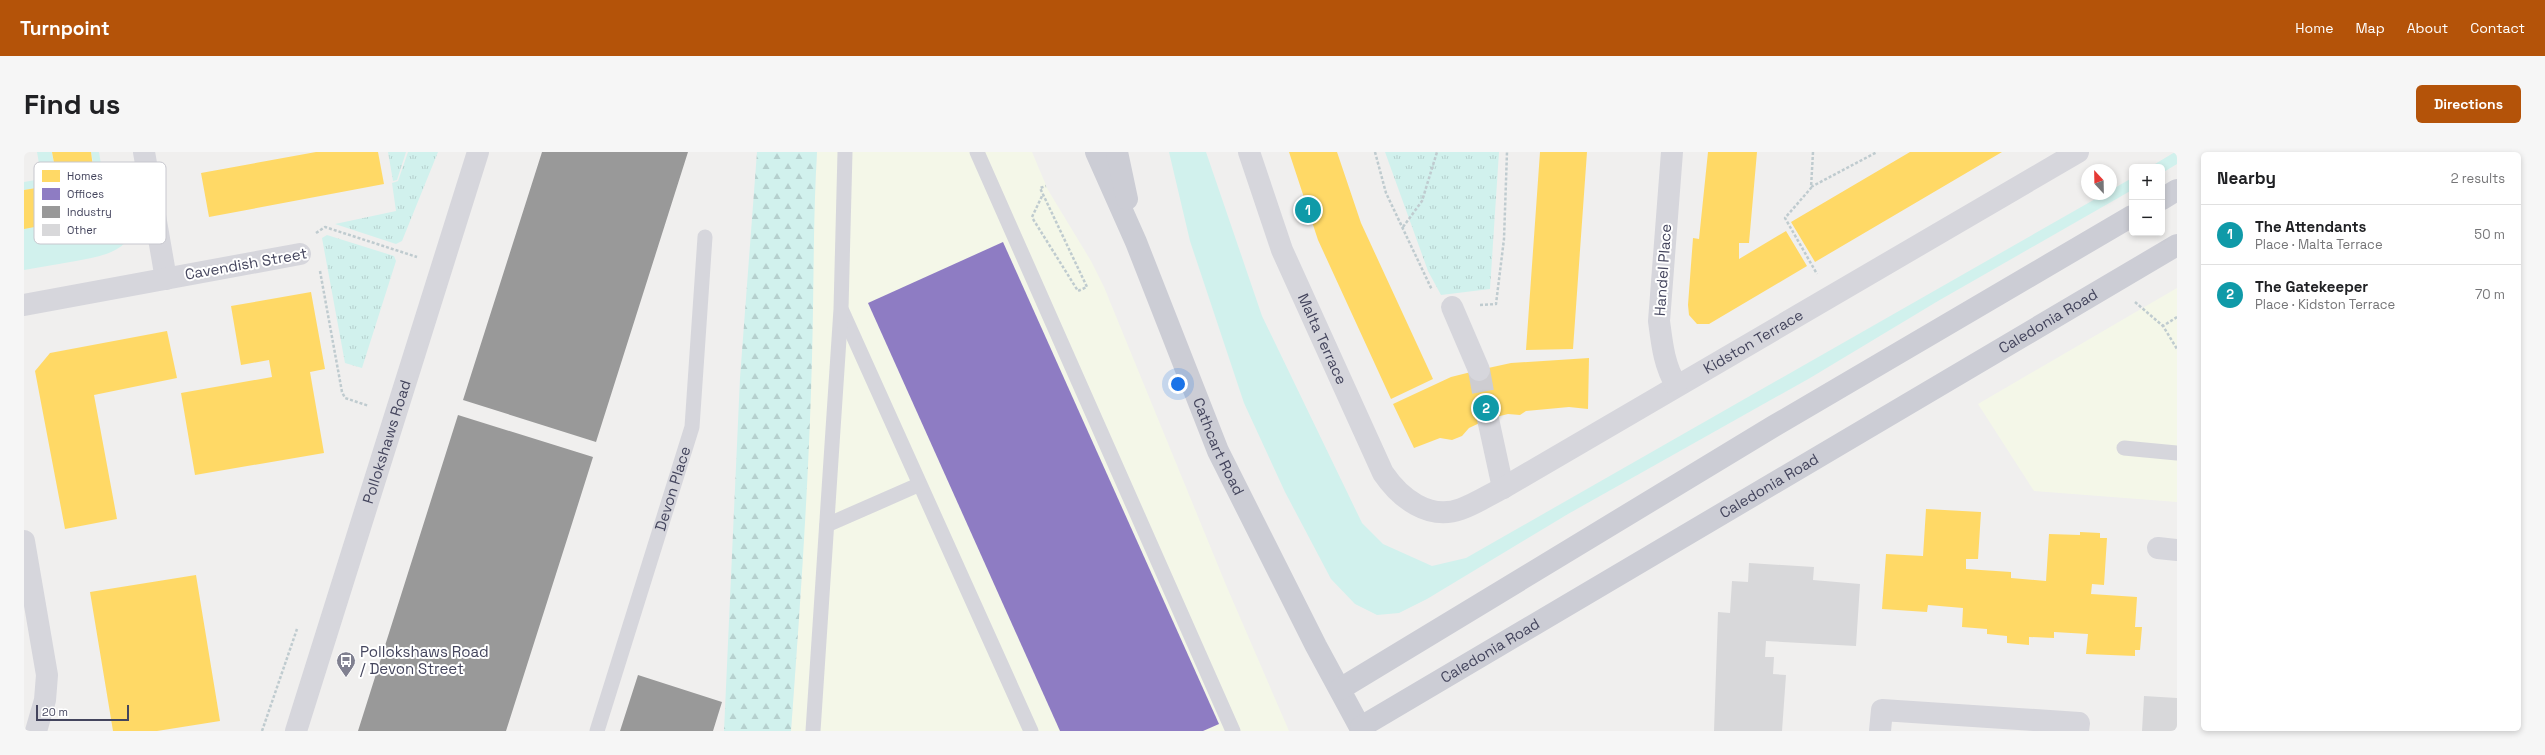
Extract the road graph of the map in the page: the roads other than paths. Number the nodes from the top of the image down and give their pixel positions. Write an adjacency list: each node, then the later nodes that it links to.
1 (144, 152): 10 (street)
2 (478, 152): 36 (street, Pollokshaws Road)
3 (845, 152): 22 (lane)
4 (977, 152): 40 (lane)
5 (1096, 152): 15 (main road, Cathcart Road)
6 (1117, 152): 15 (main road)
7 (1249, 152): 30 (street, Malta Terrace)
8 (1672, 152): 24 (street, Handel Place)
9 (2078, 152): 24 (street, Kidston Terrace)
10 (146, 162)
11 (2177, 190): 12 (main road)
12 (2165, 197)
13 (2129, 218): 33 (main road)
14 (705, 237): 37 (lane, Devon Place)
15 (1136, 242): 33 (main road, Cathcart Road)
16 (160, 244): 19 (street)
17 (2177, 245): 34 (main road, Caledonia Road)
18 (308, 253): 19 (street, Cavendish Street)
19 (166, 279): 20 (street, Cavendish Street)
20 (24, 305)
21 (1452, 307): 23 (street)
22 (841, 309): 28 (lane); 31 (lane)
23 (1479, 370)
24 (1676, 385): 29 (street, Kidston Terrace)
25 (1488, 419): 29 (street)
26 (2124, 448): 27 (lane)
27 (2177, 453)
28 (918, 485): 31 (lane); 39 (lane)
29 (1502, 488): 30 (street, Kidston Terrace)
30 (1423, 508)
31 (827, 525): 38 (lane)
32 (24, 542): 35 (street)
33 (1340, 689): 34 (main road, Cathcart Road)
34 (1362, 729)
35 (36, 731)
36 (296, 731)
37 (597, 731)
38 (813, 731)
39 (1031, 731)
40 (1233, 731)
41 (1880, 731): 42 (street)
42 (2078, 731)

